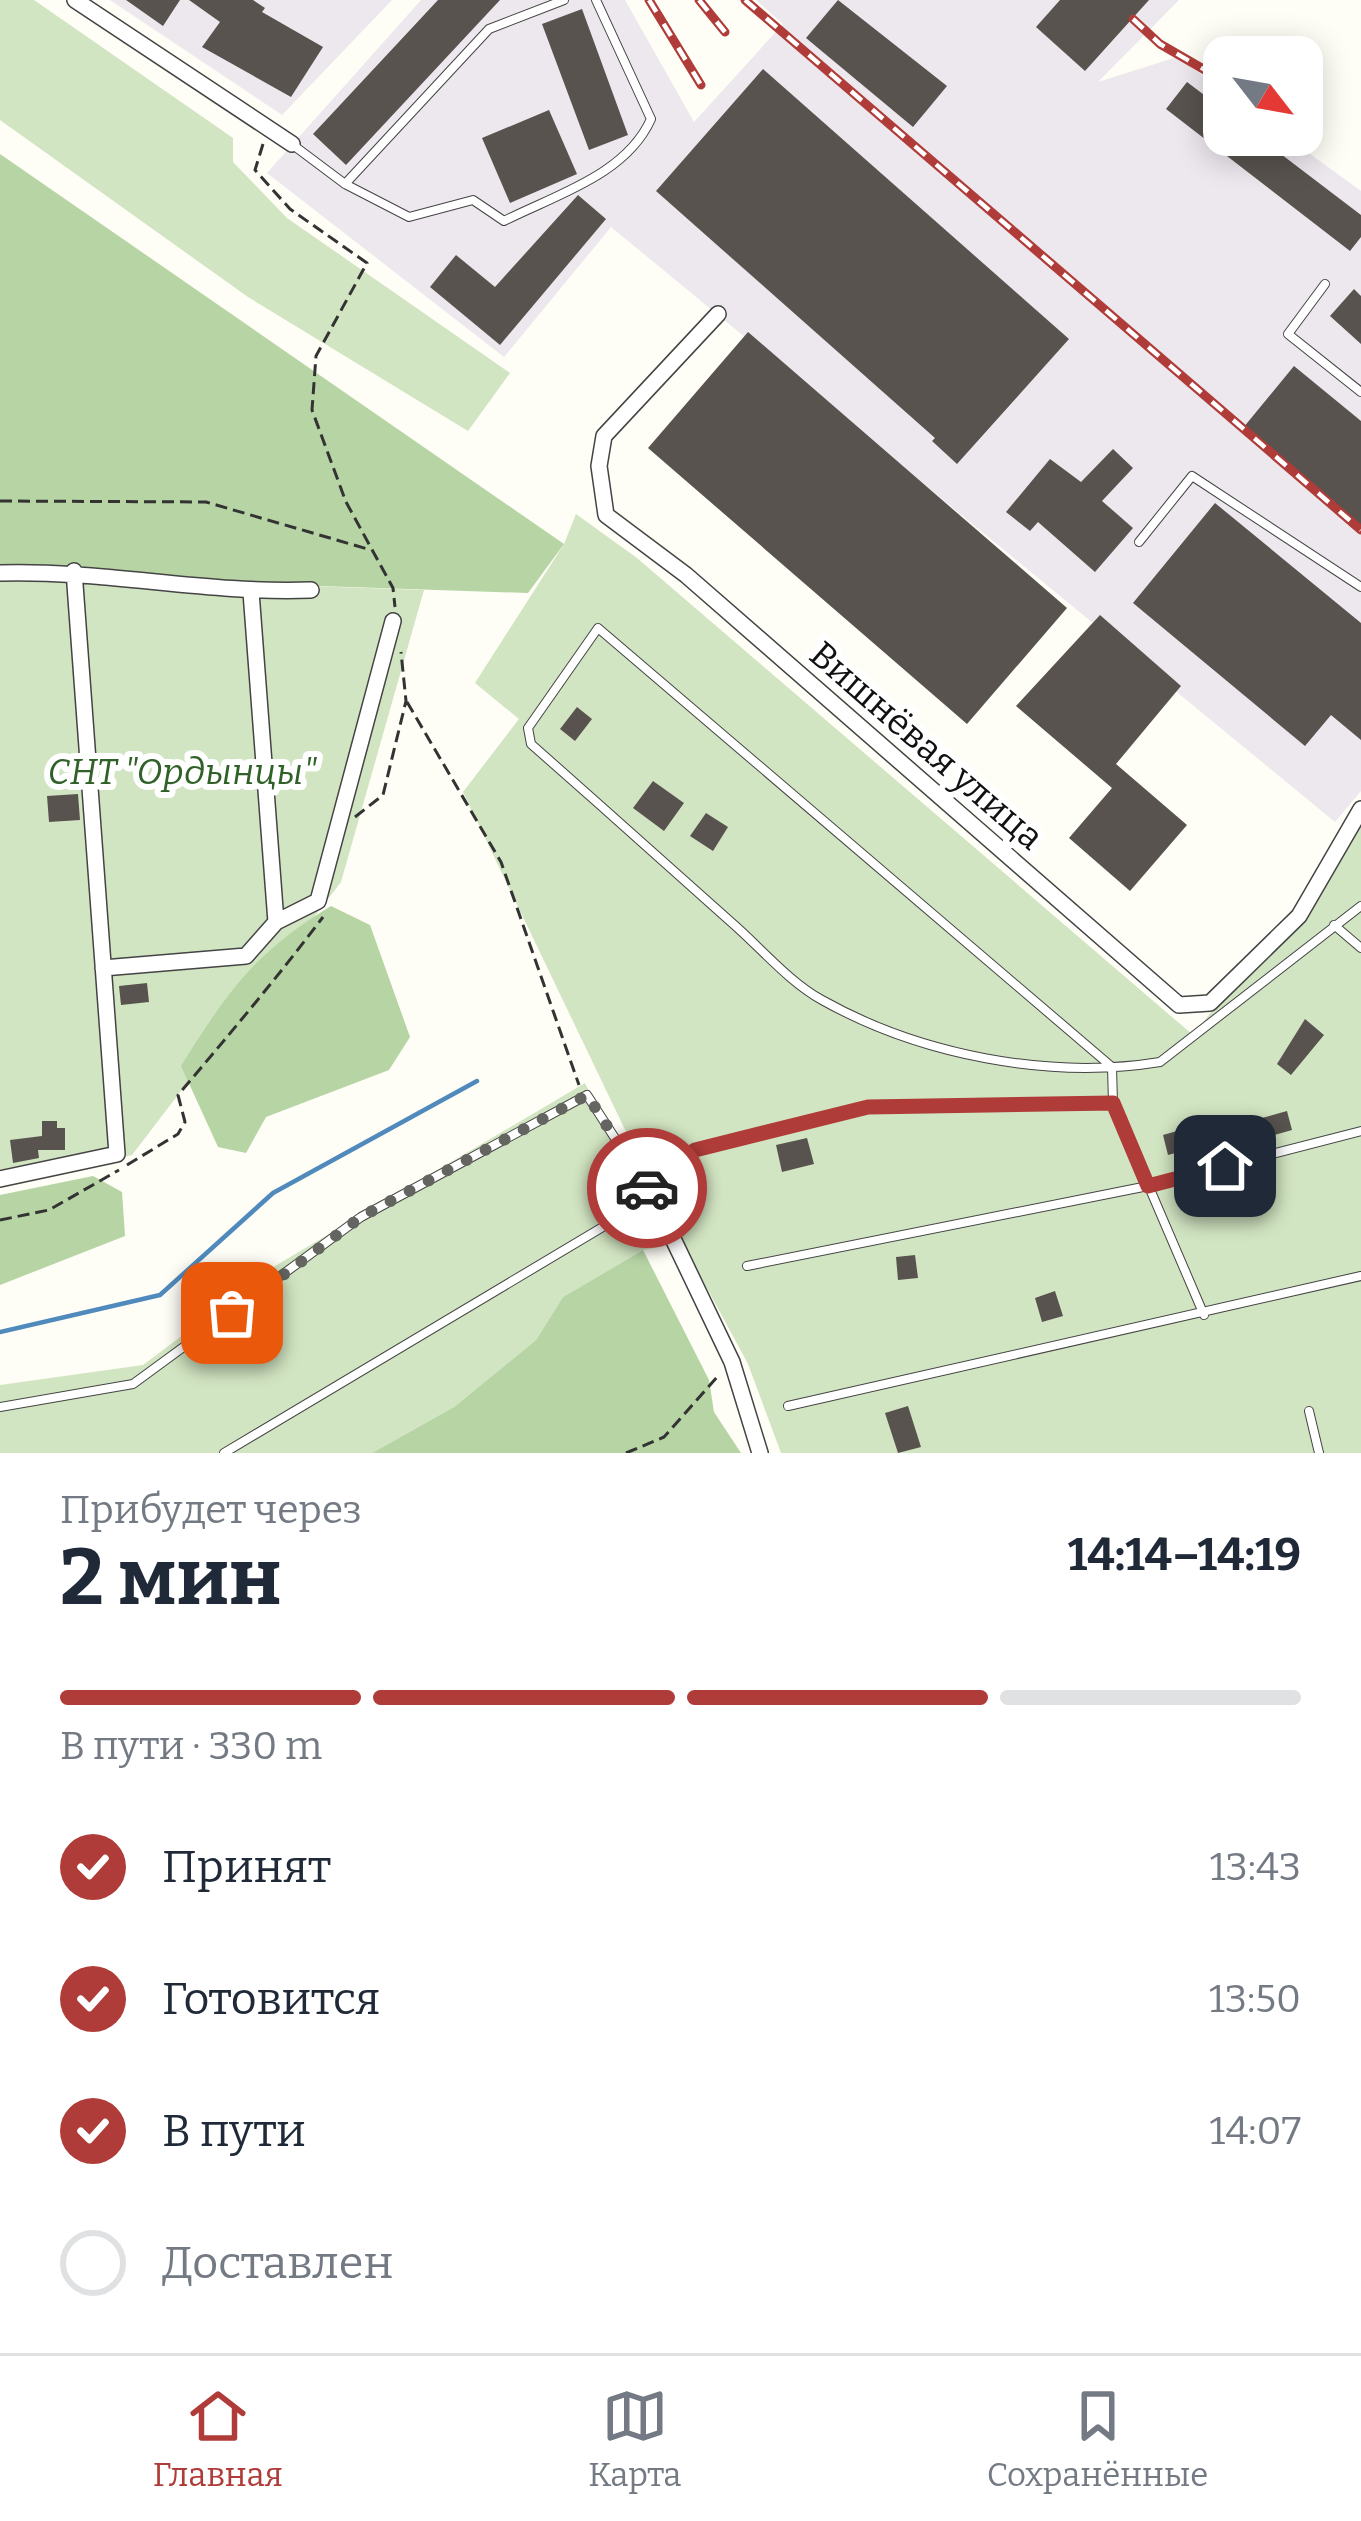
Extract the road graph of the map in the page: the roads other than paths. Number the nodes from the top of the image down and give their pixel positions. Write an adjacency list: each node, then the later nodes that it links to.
1 (75, 0): 4 (street)
2 (565, 0): 5 (lane)
3 (596, 0): 5 (lane)
4 (292, 144): 5 (lane)
5 (346, 184)
6 (1325, 284): 8 (lane)
7 (718, 314): 16 (street, Вишнёвая улица)
8 (1361, 392)
9 (1139, 542): 12 (lane)
10 (74, 571): 11 (street); 14 (street); 21 (street)
11 (0, 573)
12 (1361, 586)
13 (311, 590): 14 (street)
14 (250, 592): 18 (street)
15 (393, 621): 18 (street)
16 (1361, 809)
17 (1361, 906): 19 (lane)
18 (276, 922): 21 (street)
19 (1334, 925): 20 (lane); 22 (lane)
20 (1361, 949)
21 (104, 968): 25 (street)
22 (1112, 1066): 22 (lane); 23 (lane)
23 (1113, 1103): 26 (lane); 28 (lane)
24 (1361, 1131): 26 (lane)
25 (0, 1179)
26 (1148, 1186): 29 (lane); 31 (lane)
27 (652, 1198): 28 (street); 33 (lane); 35 (lane)
28 (662, 1220): 36 (street)
29 (747, 1266)
30 (1361, 1276): 31 (lane)
31 (1204, 1315): 32 (lane)
32 (788, 1406)
33 (0, 1407)
34 (1309, 1411): 37 (lane)
35 (224, 1453)
36 (760, 1453)
37 (1319, 1453)

